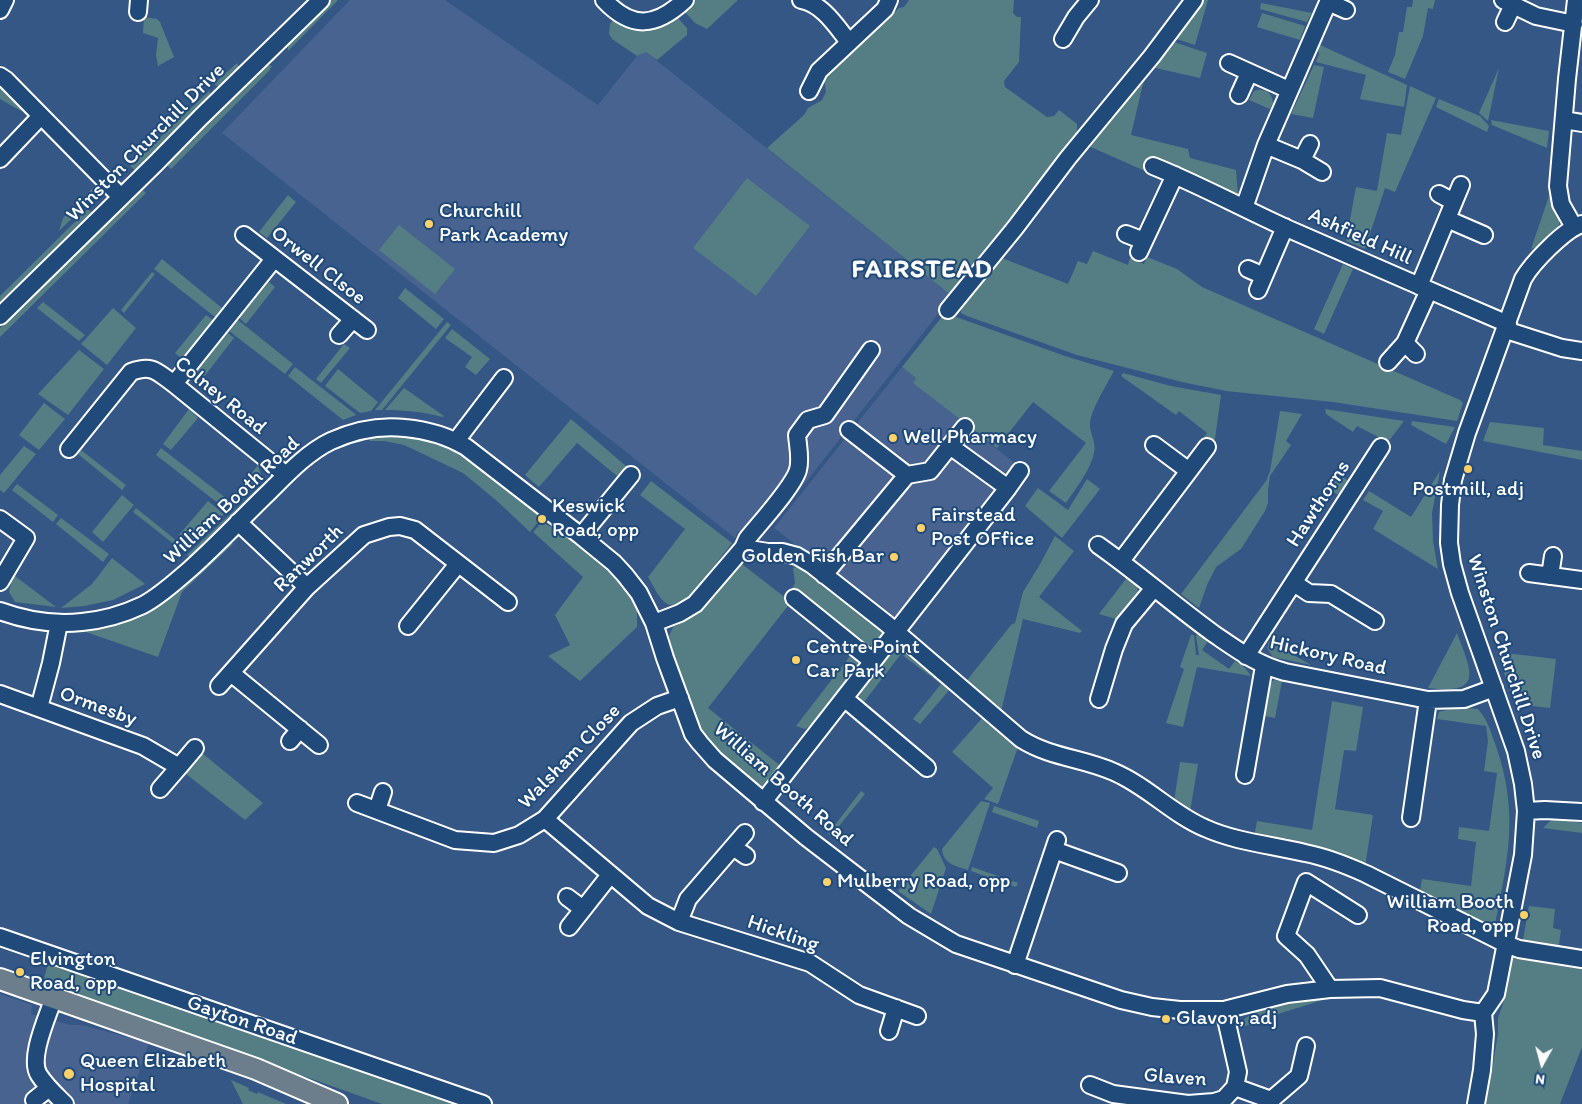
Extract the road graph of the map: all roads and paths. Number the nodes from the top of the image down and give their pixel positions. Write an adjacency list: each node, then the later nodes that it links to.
1 (5, 0): 12 (street)
2 (321, 0): 36 (street, Winston Churchill Drive)
3 (604, 0): 4 (street)
4 (685, 0)
5 (801, 0): 17 (street)
6 (889, 0): 17 (street)
7 (1090, 0): 16 (street)
8 (1194, 0): 48 (street)
9 (1576, 0): 15 (street)
10 (1328, 1): 13 (street); 21 (street)
11 (1508, 3): 14 (street); 15 (street)
12 (0, 10)
13 (1346, 10)
14 (1505, 22)
15 (1574, 24): 25 (street)
16 (1063, 39)
17 (849, 42): 22 (street)
18 (1229, 63): 19 (street)
19 (1249, 73): 21 (street); 23 (street)
20 (0, 76): 24 (street)
21 (1289, 90): 28 (street)
22 (809, 91)
23 (1239, 95)
24 (41, 116): 29 (street); 36 (street)
25 (1564, 120): 26 (street); 40 (street)
26 (1582, 123)
27 (1310, 144): 30 (street)
28 (1266, 145): 30 (street); 38 (street)
29 (0, 159)
30 (1302, 160): 32 (street)
31 (1153, 166): 33 (street, Ashfield Hill)
32 (1322, 172)
33 (1174, 175): 38 (street, Ashfield Hill); 42 (street)
34 (1461, 185): 37 (street, Ashfield Hill)
35 (1439, 194): 37 (street)
36 (121, 197): 49 (street, Winston Churchill Drive)
37 (1454, 202): 39 (street, Ashfield Hill)
38 (1244, 208): 41 (street, Ashfield Hill)
39 (1447, 219): 44 (street); 47 (street, Ashfield Hill)
40 (1578, 226): 51 (street, Winston Churchill Drive)
41 (1285, 227): 46 (street, Ashfield Hill); 47 (street, Ashfield Hill)
42 (1126, 234)
43 (244, 235): 45 (street, Orwell Clsoe)
44 (1484, 235)
45 (274, 259): 50 (street, Orwell Clsoe); 58 (street)
46 (1248, 269)
47 (1424, 288): 51 (street, Ashfield Hill); 56 (street, Ashfield Hill)
48 (948, 310)
49 (0, 316)
50 (353, 319): 52 (street, Orwell Clsoe); 53 (street)
51 (1507, 327): 55 (street, Ashfield Hill); 102 (street, Winston Churchill Drive)
52 (367, 330)
53 (339, 335)
54 (871, 350): 77 (street)
55 (1582, 351)
56 (1388, 362)
57 (504, 378): 61 (street)
58 (174, 384): 66 (street, Colney Road); 69 (street, Colney Road)
59 (965, 427): 63 (street)
60 (850, 430): 71 (street)
61 (456, 441): 69 (street, William Booth Road); 75 (street, William Booth Road)
62 (1154, 445): 68 (street)
63 (950, 446): 71 (street); 72 (street)
64 (1207, 447): 68 (street)
65 (1381, 447): 86 (street, Hawthorns)
66 (69, 449)
67 (1020, 471): 72 (street)
68 (1189, 471): 79 (street)
69 (286, 475): 74 (street, William Booth Road)
70 (631, 475): 75 (street)
71 (907, 475): 82 (street)
72 (1008, 488): 96 (street)
73 (0, 518): 85 (street)
74 (238, 522): 87 (street); 94 (street, William Booth Road)
75 (581, 536): 93 (street, William Booth Road)
76 (1098, 545): 79 (street, Hickory Road)
77 (743, 548): 82 (street); 93 (street)
78 (1553, 556): 83 (street)
79 (1120, 561): 88 (street, Hickory Road)
80 (458, 564): 87 (street, Ranworth); 90 (street, Ranworth); 95 (street)
81 (1529, 573): 83 (street)
82 (824, 575): 96 (street)
83 (1550, 576): 84 (street)
84 (1582, 580)
85 (0, 582)
86 (1294, 583): 92 (street); 97 (street, Hawthorns)
87 (307, 587): 100 (street, Ranworth)
88 (1154, 588): 97 (street, Hickory Road); 106 (street)
89 (794, 598): 98 (street)
90 (508, 602)
91 (0, 611): 94 (street, William Booth Road)
92 (1375, 621)
93 (654, 623): 104 (street, William Booth Road)
94 (59, 624): 108 (street)
95 (408, 626)
96 (894, 632): 98 (street); 132 (street)
97 (1246, 656): 99 (street, Hickory Road)
98 (872, 661): 105 (street)
99 (1264, 666): 107 (street, Hickory Road); 113 (street)
100 (232, 673): 101 (street, Ranworth); 109 (street)
101 (219, 686)
102 (1494, 688): 107 (street, Hickory Road); 119 (street, Winston Churchill Drive)
103 (0, 694): 108 (street, Ormesby)
104 (680, 698): 116 (street, William Booth Road); 122 (street, Walsham Close)
105 (844, 698): 112 (street); 116 (street)
106 (1099, 699)
107 (1428, 700): 121 (street)
108 (39, 708): 111 (street, Ormesby)
109 (319, 745)
110 (195, 748): 111 (street)
111 (179, 767): 114 (street)
112 (927, 768)
113 (1245, 775)
114 (160, 789)
115 (383, 792): 118 (street)
116 (763, 802): 134 (street, William Booth Road)
117 (357, 803): 118 (street, Walsham Close)
118 (376, 810): 122 (street, Walsham Close)
119 (1526, 811): 120 (street); 132 (street, Winston Churchill Drive)
120 (1582, 812)
121 (1411, 818)
122 (545, 819): 125 (street, Hickling)
123 (745, 833): 129 (street)
124 (1118, 873): 134 (street)
125 (610, 875): 127 (street); 129 (street, Hickling)
126 (567, 897): 127 (street)
127 (583, 909): 130 (street)
128 (1358, 915): 136 (street)
129 (679, 922): 138 (street, Hickling)
130 (569, 927)
131 (0, 937): 151 (street, Gayton Road)
132 (1506, 944): 133 (street); 140 (street, Winston Churchill Drive)
133 (1582, 960)
134 (1014, 964): 139 (street, William Booth Road)
135 (0, 979): 137 (main road, Gayton Road)
136 (1330, 989): 139 (street, William Booth Road); 140 (street, William Booth Road)
137 (54, 997): 146 (street); 150 (main road, Gayton Road)
138 (896, 1008): 141 (street, Hickling); 142 (street)
139 (1224, 1010): 145 (street, Glaven)
140 (1483, 1013): 152 (street)
141 (917, 1016)
142 (889, 1031)
143 (1306, 1046): 148 (street)
144 (1090, 1085): 145 (street, Glaven)
145 (1235, 1087): 148 (street)
146 (49, 1088): 147 (street); 149 (street)
147 (34, 1100)
148 (1271, 1102)
149 (65, 1104)
150 (337, 1104)
151 (483, 1104)
152 (1476, 1104)

